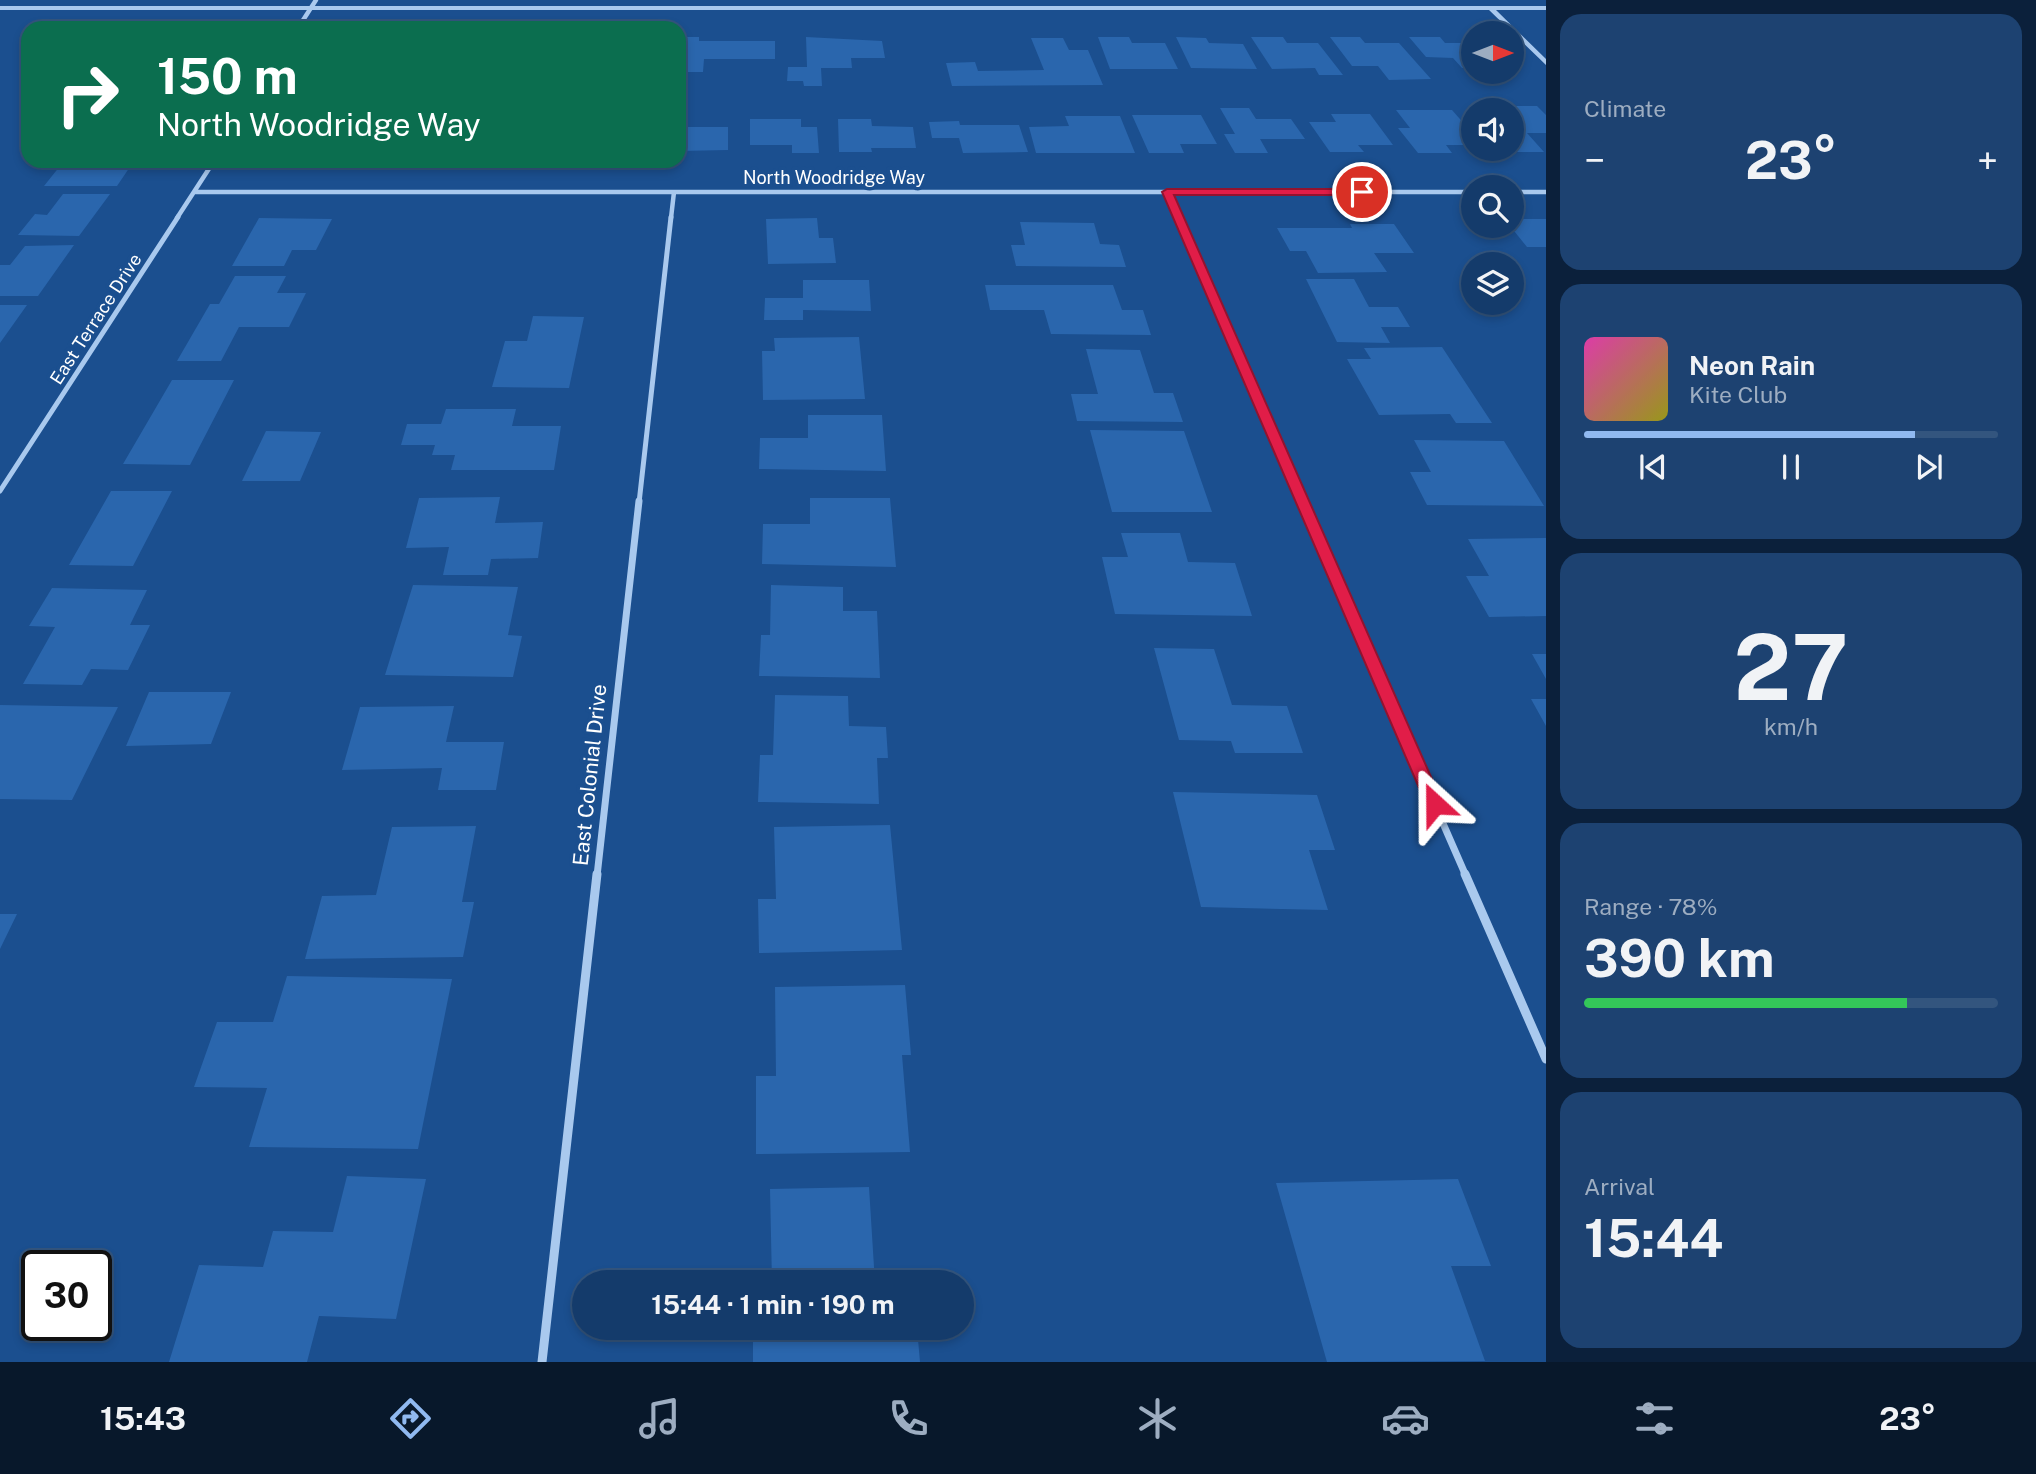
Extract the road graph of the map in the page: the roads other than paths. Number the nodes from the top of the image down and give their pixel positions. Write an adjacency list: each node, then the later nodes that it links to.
1 (316, 0): 5 (street)
2 (0, 8): 5 (street)
3 (1491, 8): 4 (street); 5 (street); 7 (street)
4 (1546, 8)
5 (311, 9): 6 (street)
6 (303, 21)
7 (1546, 63)
8 (209, 168): 9 (street, East Terrace Drive)
9 (194, 192): 10 (street, North Woodridge Way); 15 (street, East Terrace Drive)
10 (674, 192): 11 (street, North Woodridge Way); 17 (street, East Colonial Drive)
11 (1167, 192): 12 (street, North Woodridge Way); 16 (street)
12 (1461, 192)
13 (1524, 192): 14 (street)
14 (1546, 192)
15 (0, 491)
16 (1546, 1059)
17 (542, 1362)

